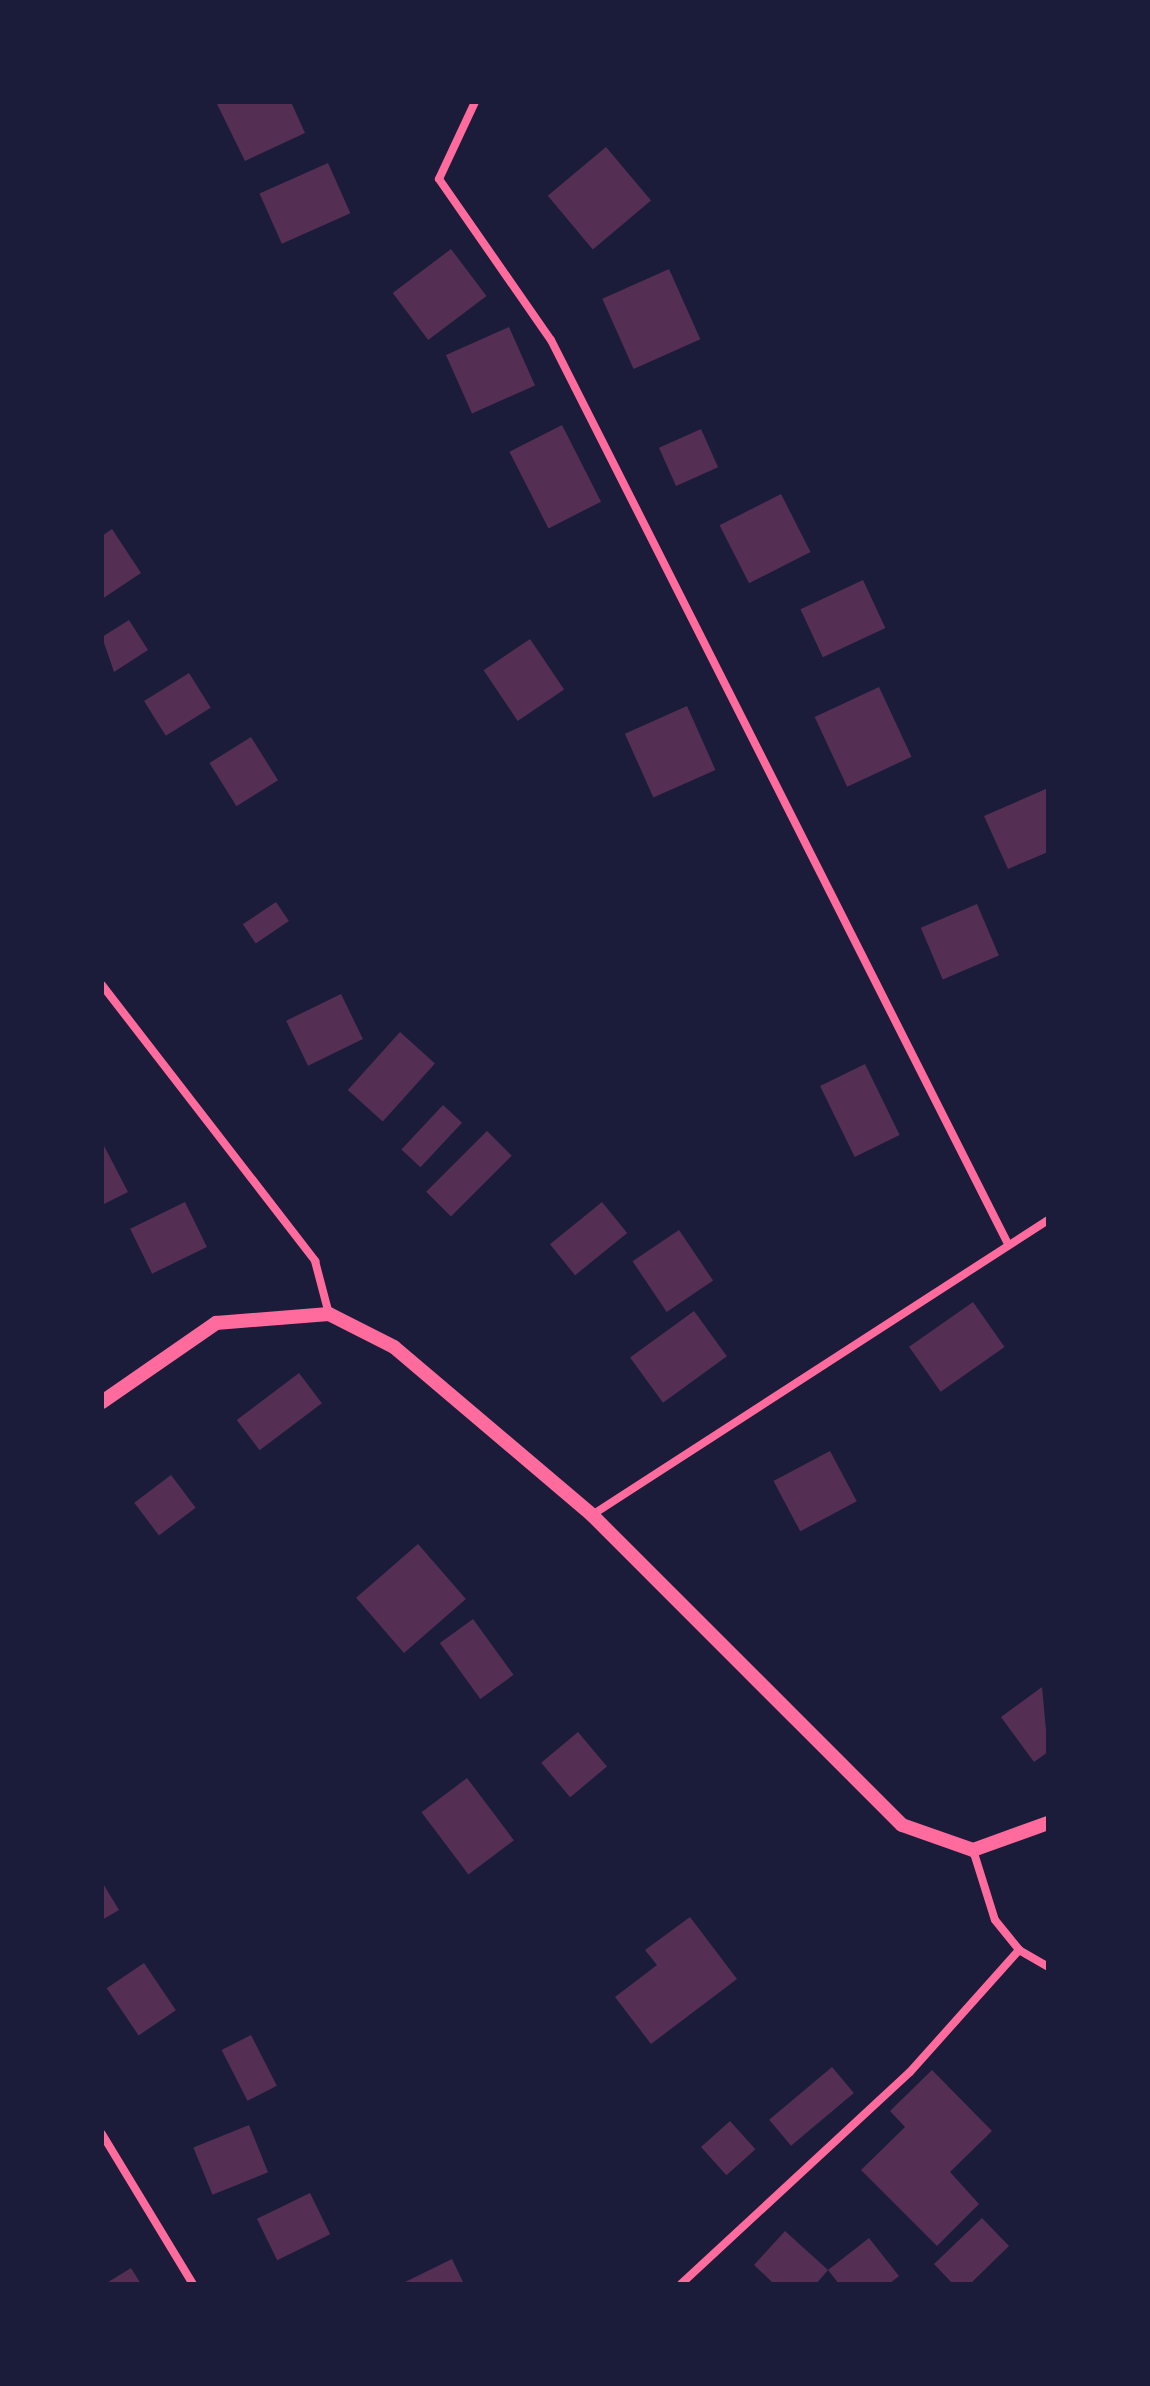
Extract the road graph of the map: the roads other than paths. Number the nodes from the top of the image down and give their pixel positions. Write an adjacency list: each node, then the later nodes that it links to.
1 (475, 102): 4 (street)
2 (102, 985): 5 (street)
3 (1048, 1220): 4 (street)
4 (1007, 1242): 7 (street)
5 (329, 1314): 6 (street); 7 (street)
6 (102, 1402)
7 (592, 1515): 9 (street)
8 (1048, 1823): 9 (street)
9 (973, 1850): 10 (street)
10 (1019, 1950): 11 (street); 14 (street)
11 (1048, 1967)
12 (102, 2134): 13 (street)
13 (193, 2284)
14 (681, 2284)

